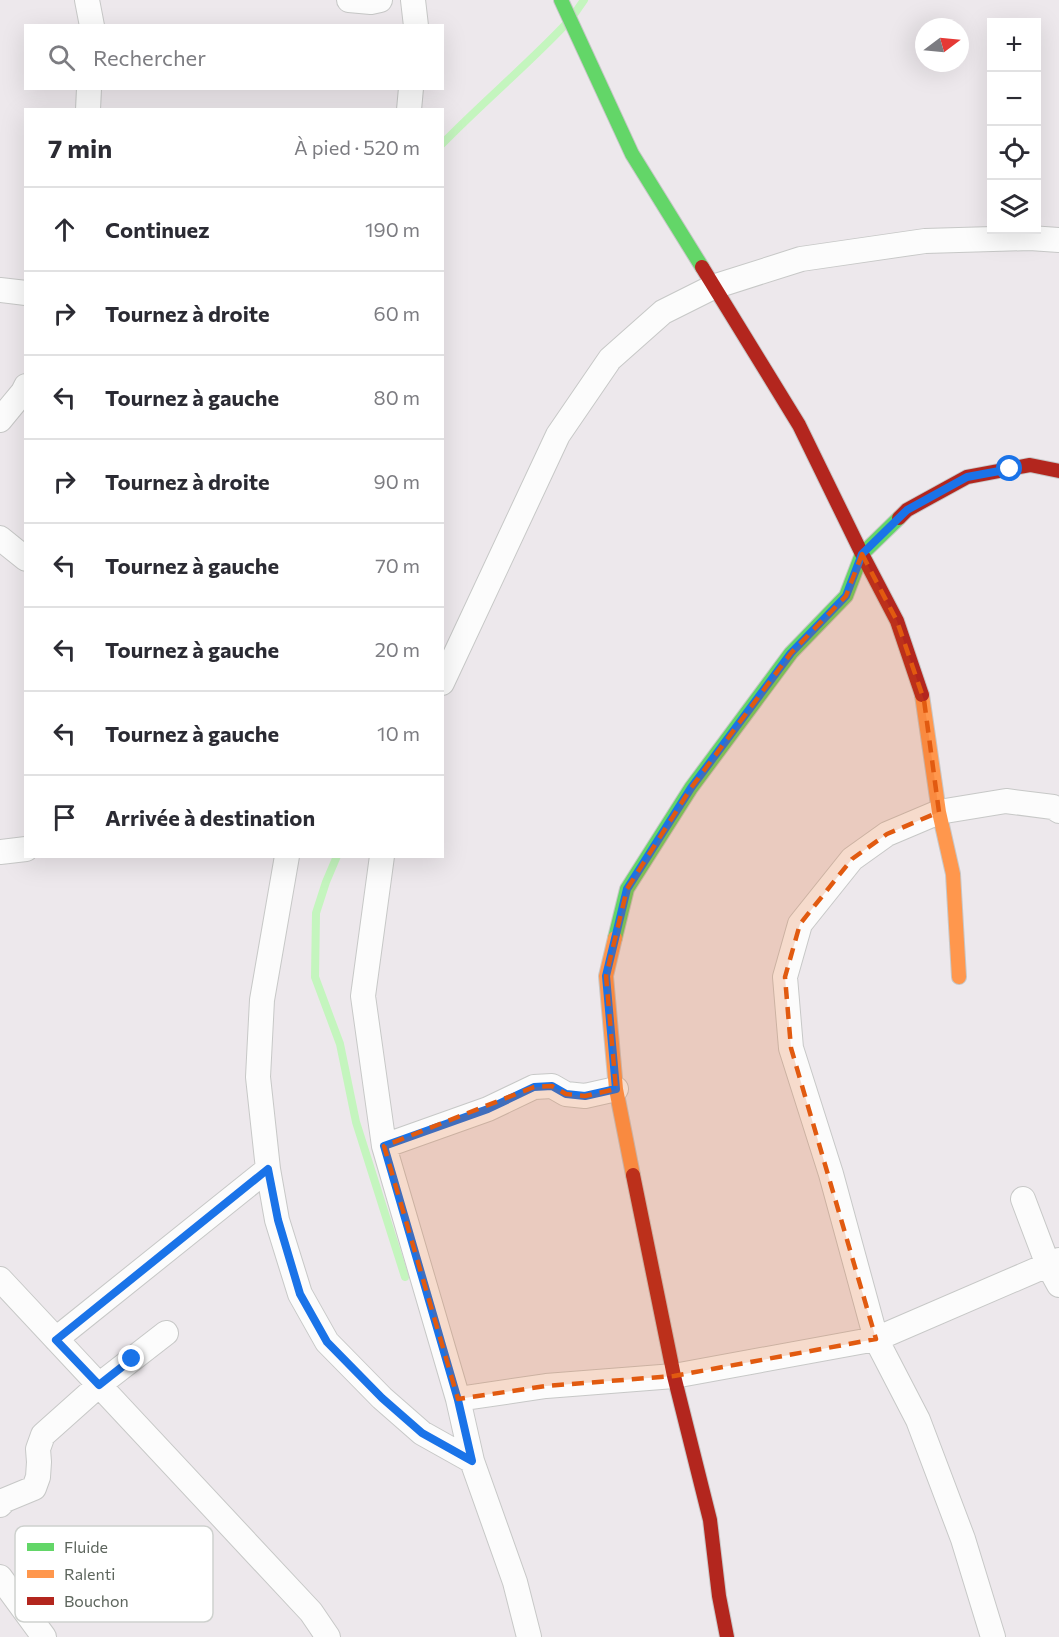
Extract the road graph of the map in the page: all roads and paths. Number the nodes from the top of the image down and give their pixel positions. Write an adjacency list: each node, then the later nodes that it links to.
1 (87, 0): 6 (street)
2 (349, 0): 3 (street)
3 (380, 0)
4 (413, 0): 7 (street)
5 (561, 0): 13 (street)
6 (92, 24)
7 (416, 24)
8 (89, 90): 10 (street)
9 (411, 90): 11 (street)
10 (88, 108)
11 (409, 108)
12 (1059, 240): 13 (street)
13 (713, 287): 20 (street); 22 (street)
14 (0, 290): 15 (street)
15 (24, 293)
16 (24, 390): 17 (street)
17 (0, 420)
18 (1059, 471): 20 (street)
19 (0, 538): 21 (street)
20 (862, 554): 24 (street); 30 (street)
21 (24, 557)
22 (444, 679)
23 (1059, 811): 24 (street)
24 (939, 812): 29 (street); 37 (street)
25 (24, 849): 26 (street)
26 (0, 852)
27 (287, 858): 32 (street)
28 (382, 858): 31 (street)
29 (959, 976)
30 (616, 1089): 31 (street); 39 (street)
31 (384, 1146): 41 (street)
32 (268, 1169): 38 (street); 42 (street)
33 (1023, 1199): 34 (street)
34 (1055, 1270): 37 (street)
35 (0, 1279): 38 (street)
36 (166, 1333): 40 (street)
37 (876, 1338): 39 (street); 51 (street)
38 (56, 1340): 40 (street)
39 (674, 1376): 41 (street); 50 (street)
40 (99, 1385): 43 (street); 48 (street)
41 (458, 1400): 42 (street)
42 (472, 1461): 49 (street)
43 (0, 1505)
44 (0, 1577): 45 (street)
45 (15, 1597)
46 (33, 1622): 47 (street)
47 (44, 1637)
48 (328, 1637)
49 (529, 1637)
50 (727, 1637)
51 (993, 1637)

